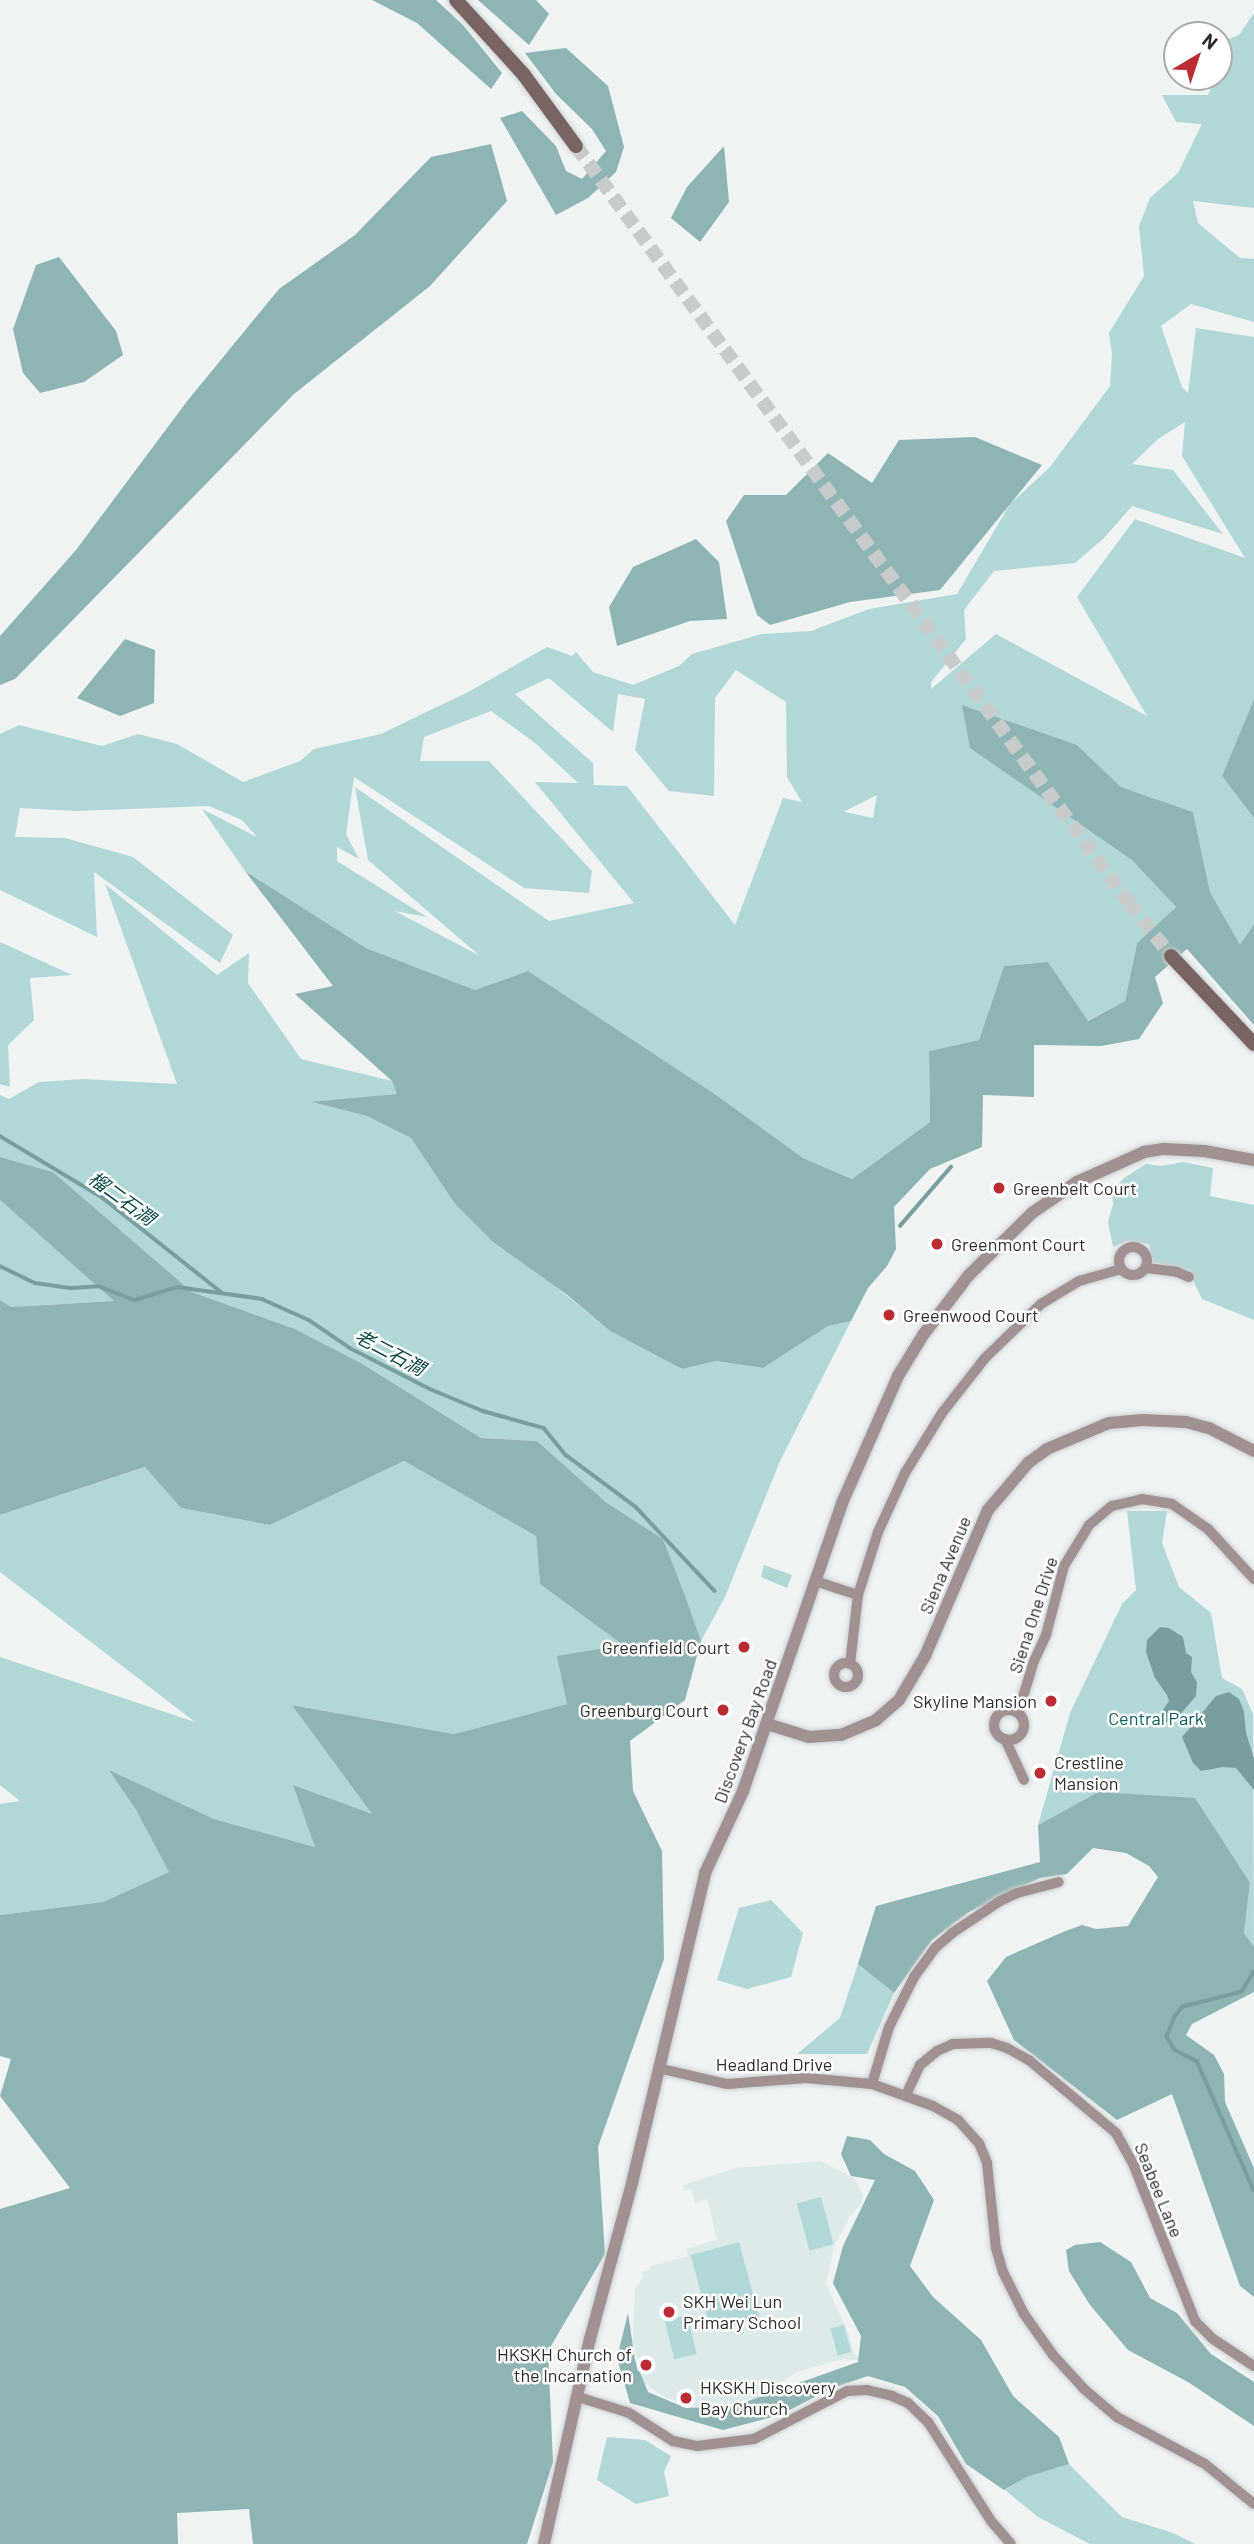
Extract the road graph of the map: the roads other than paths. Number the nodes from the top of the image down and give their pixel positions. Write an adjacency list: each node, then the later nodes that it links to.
1 (456, 0): 2 (main road)
2 (576, 146)
3 (1171, 956): 4 (main road)
4 (1254, 1044)
5 (1254, 1160): 11 (street, Discovery Bay Road)
6 (1146, 1268): 7 (street); 7 (street); 8 (street)
7 (1121, 1269): 12 (street)
8 (1189, 1277)
9 (1254, 1451): 15 (street, Siena Avenue)
10 (1254, 1579): 14 (street, Siena One Drive)
11 (815, 1581): 12 (street); 15 (street, Discovery Bay Road)
12 (858, 1595): 13 (street)
13 (850, 1664)
14 (1018, 1713): 16 (street, Siena One Drive); 16 (street)
15 (767, 1724): 19 (street, Discovery Bay Road)
16 (1005, 1740): 17 (street)
17 (1024, 1780)
18 (1059, 1882): 20 (street)
19 (658, 2068): 20 (street, Headland Drive); 23 (street, Discovery Bay Road)
20 (872, 2084): 21 (street, Headland Drive)
21 (906, 2095): 22 (street, Seabee Lane); 24 (street, Headland Drive)
22 (1254, 2366)
23 (578, 2397): 25 (street, Discovery Bay Road); 26 (street)
24 (1254, 2504)
25 (544, 2544)
26 (1011, 2544)

